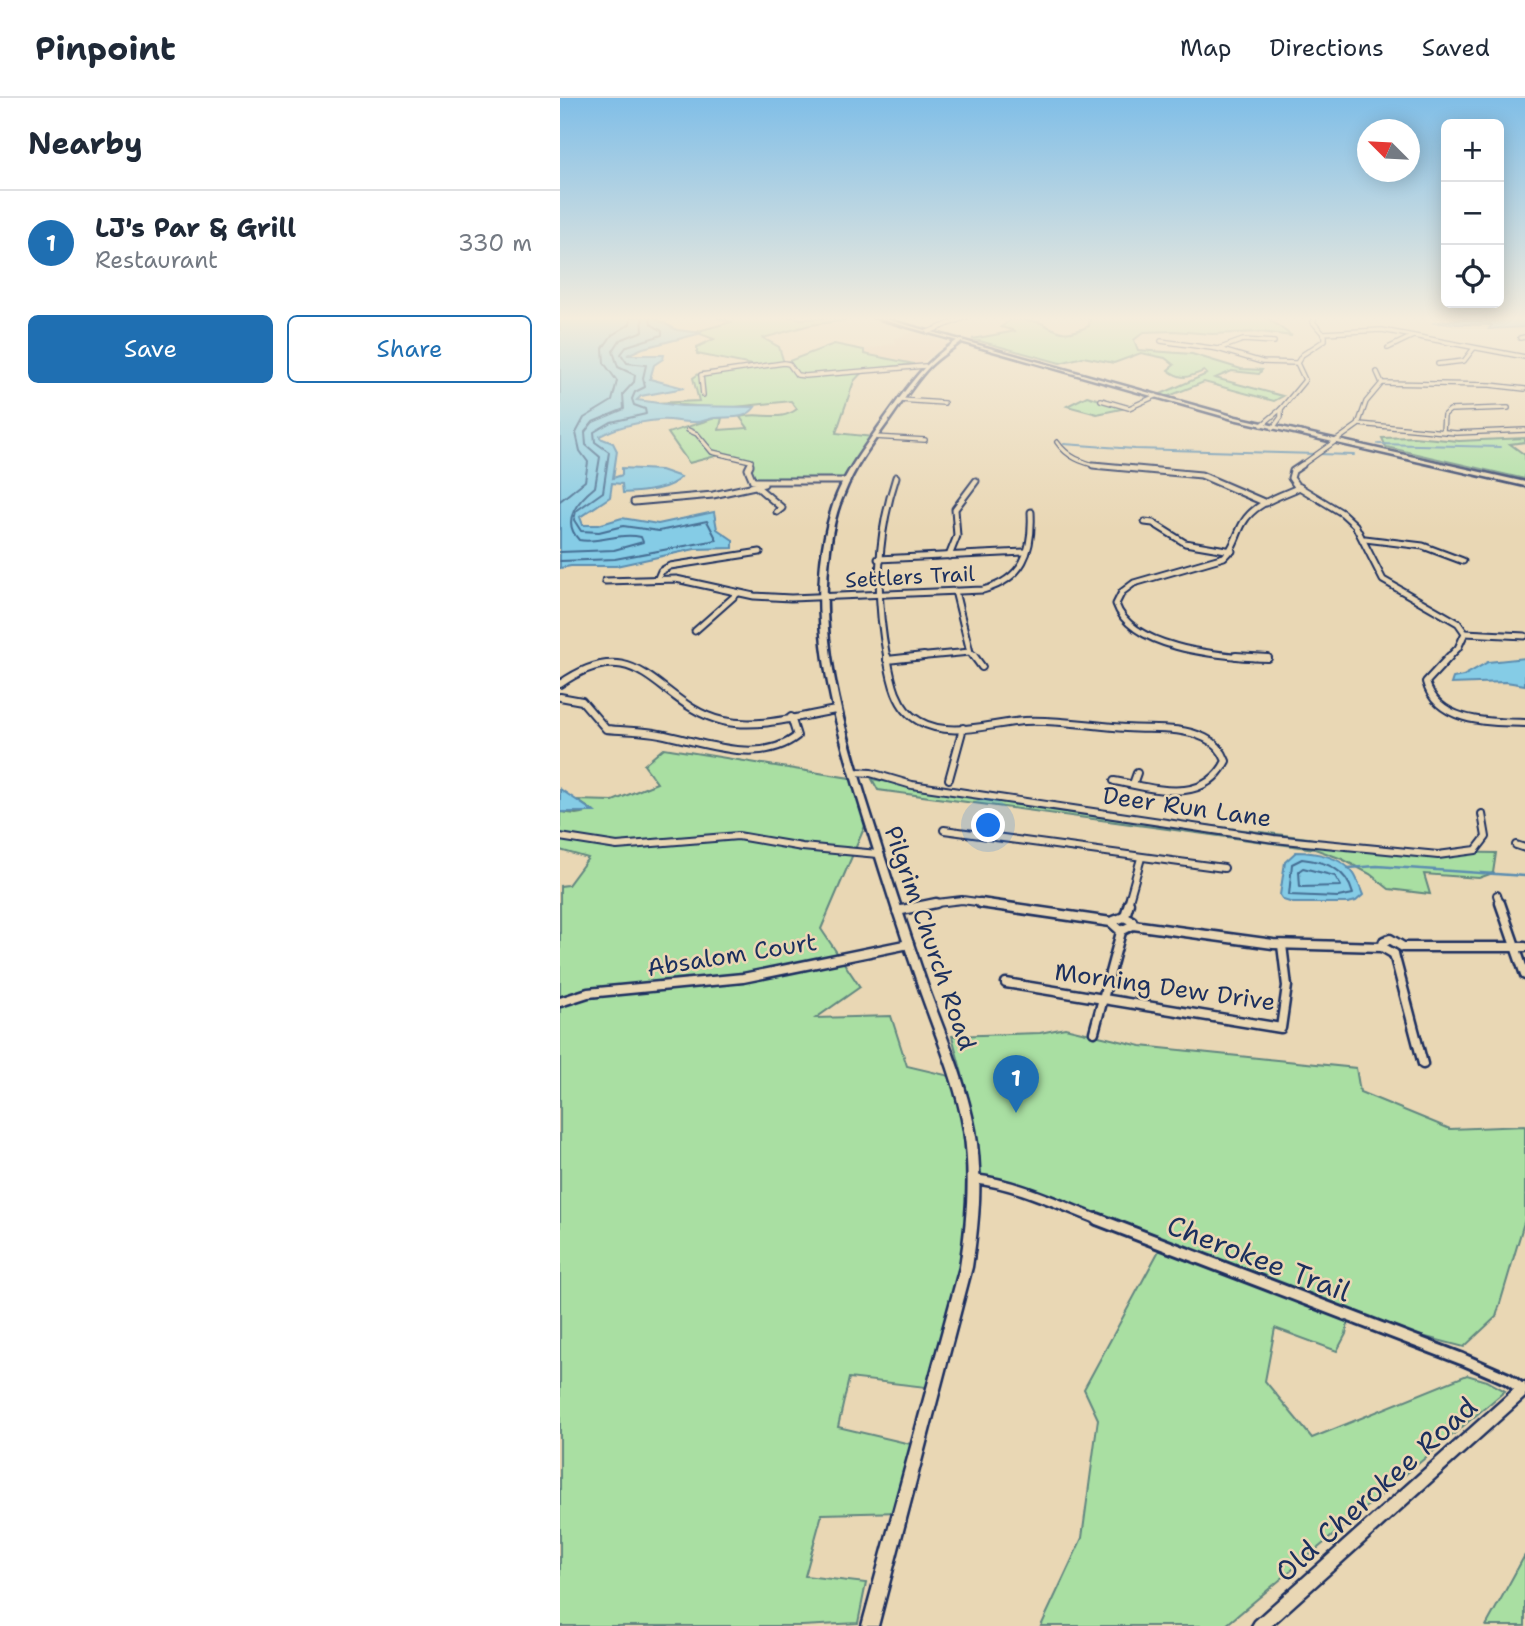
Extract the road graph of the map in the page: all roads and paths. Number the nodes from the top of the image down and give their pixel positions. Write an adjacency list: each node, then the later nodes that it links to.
1 (702, 388): 6 (street)
2 (909, 388): 8 (street, Pilgrim Church Road)
3 (1129, 388): 7 (main road)
4 (1299, 388): 12 (street)
5 (1378, 388): 13 (street)
6 (703, 395)
7 (1156, 396): 9 (street); 14 (main road)
8 (900, 400): 10 (street); 19 (street, Pilgrim Church Road)
9 (1101, 400)
10 (944, 403)
11 (1508, 408): 18 (street)
12 (1282, 409): 14 (street); 15 (street)
13 (1359, 424): 18 (street); 22 (street)
14 (1262, 425): 15 (main road)
15 (1273, 428): 22 (main road)
16 (688, 430): 26 (street)
17 (1525, 430): 18 (street)
18 (1443, 431)
19 (874, 437): 20 (street); 24 (street, Pilgrim Church Road)
20 (925, 440)
21 (1057, 442): 31 (street)
22 (1335, 442): 27 (main road); 29 (street)
23 (897, 477): 40 (street)
24 (847, 481): 26 (street); 46 (street, Pilgrim Church Road)
25 (976, 481): 39 (street)
26 (771, 482): 28 (street)
27 (1525, 484)
28 (757, 486): 30 (street); 32 (street)
29 (1300, 487): 31 (street); 35 (street)
30 (634, 502)
31 (1266, 503): 36 (street)
32 (777, 512)
33 (1031, 512): 38 (street, Settlers Trail)
34 (1145, 522): 36 (street)
35 (1365, 540): 41 (street); 49 (street)
36 (1232, 551): 52 (street)
37 (760, 552): 42 (street)
38 (1024, 552): 39 (street); 44 (street, Settlers Trail)
39 (949, 555): 40 (street)
40 (878, 559): 47 (street)
41 (1463, 561)
42 (658, 578): 43 (street); 45 (street, Settlers Trail)
43 (605, 581)
44 (955, 591): 47 (street, Settlers Trail); 51 (street)
45 (738, 593): 46 (street, Settlers Trail); 48 (street)
46 (822, 596): 47 (street, Settlers Trail); 57 (street, Pilgrim Church Road)
47 (877, 597): 53 (street)
48 (695, 632)
49 (1465, 633): 50 (street); 59 (street)
50 (1525, 636)
51 (970, 652): 53 (street); 54 (street)
52 (1268, 658)
53 (887, 660): 60 (street)
54 (982, 667)
55 (560, 684): 58 (street)
56 (560, 697): 58 (street)
57 (836, 710): 58 (street); 61 (street, Pilgrim Church Road)
58 (791, 717)
59 (1525, 723)
60 (963, 728): 63 (street); 65 (street)
61 (854, 772): 66 (street, Deer Run Lane); 71 (street, Pilgrim Church Road)
62 (1137, 773): 65 (street)
63 (949, 779)
64 (1114, 781): 65 (street)
65 (1133, 784)
66 (1482, 814)
67 (944, 830): 72 (street)
68 (560, 837): 71 (street)
69 (1516, 845): 70 (street)
70 (1525, 848)
71 (878, 854): 75 (street, Pilgrim Church Road)
72 (1141, 858): 73 (street); 76 (street)
73 (1224, 868)
74 (1497, 895): 84 (street)
75 (897, 911): 77 (street); 80 (street, Pilgrim Church Road)
76 (1125, 916): 77 (street); 78 (street)
77 (1111, 922): 79 (street)
78 (1133, 925): 79 (street); 81 (street)
79 (1121, 932): 89 (street)
80 (909, 944): 90 (street, Absalom Court); 93 (street, Pilgrim Church Road)
81 (1282, 945): 82 (street); 89 (street, Morning Dew Drive)
82 (1382, 947): 83 (street); 86 (street)
83 (1403, 947): 84 (street); 86 (street)
84 (1515, 947): 85 (street); 87 (street)
85 (1525, 947)
86 (1394, 954): 92 (street)
87 (1525, 975)
88 (1006, 984): 89 (street, Morning Dew Drive)
89 (1102, 1000): 91 (street)
90 (560, 1002)
91 (1094, 1032)
92 (1423, 1064)
93 (974, 1179): 94 (street, Cherokee Trail); 95 (street, Pilgrim Church Road)
94 (1524, 1389): 96 (street, Old Cherokee Road)
95 (870, 1626)
96 (1260, 1626)

